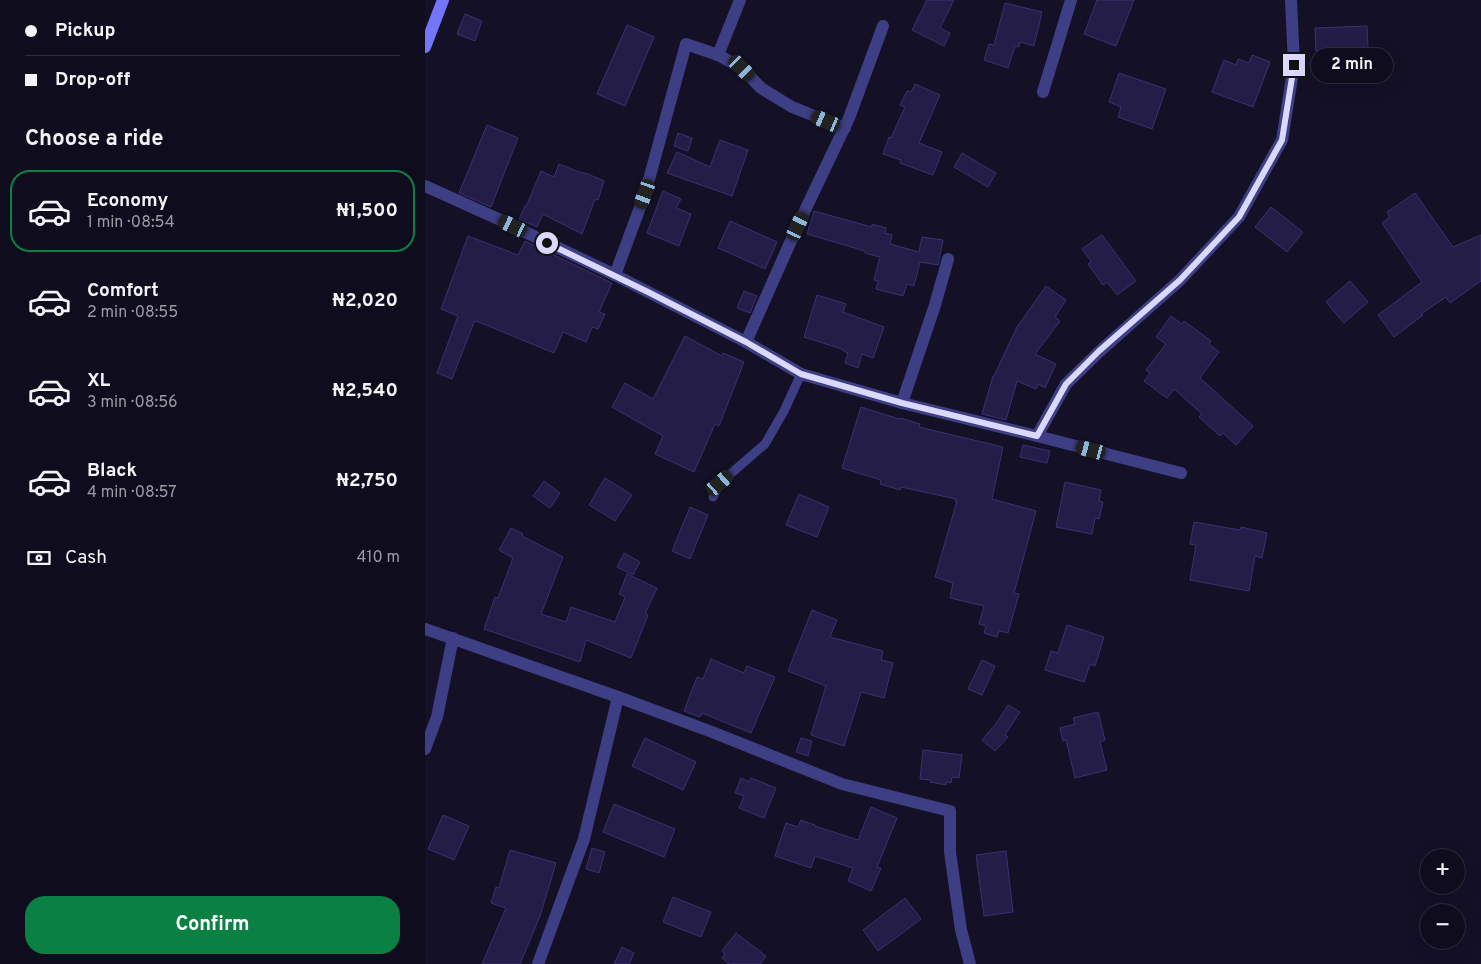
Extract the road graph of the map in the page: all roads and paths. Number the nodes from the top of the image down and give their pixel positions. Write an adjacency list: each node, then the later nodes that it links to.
1 (443, 0): 6 (main road)
2 (740, 0): 7 (street)
3 (1071, 0): 8 (street)
4 (1291, 0): 16 (street)
5 (883, 26): 9 (street)
6 (425, 46)
7 (718, 55): 9 (street); 12 (street)
8 (1043, 92)
9 (845, 128): 13 (street)
10 (425, 186): 12 (street)
11 (948, 259): 15 (street)
12 (615, 275): 13 (street)
13 (746, 342): 14 (street)
14 (801, 374): 15 (street); 18 (lane)
15 (902, 403): 16 (street)
16 (1037, 436): 17 (street)
17 (1181, 473)
18 (713, 498)
19 (425, 629): 20 (street)
20 (453, 638): 21 (street); 22 (street)
21 (618, 697): 23 (street); 24 (street)
22 (425, 749)
23 (538, 964)
24 (970, 964)

